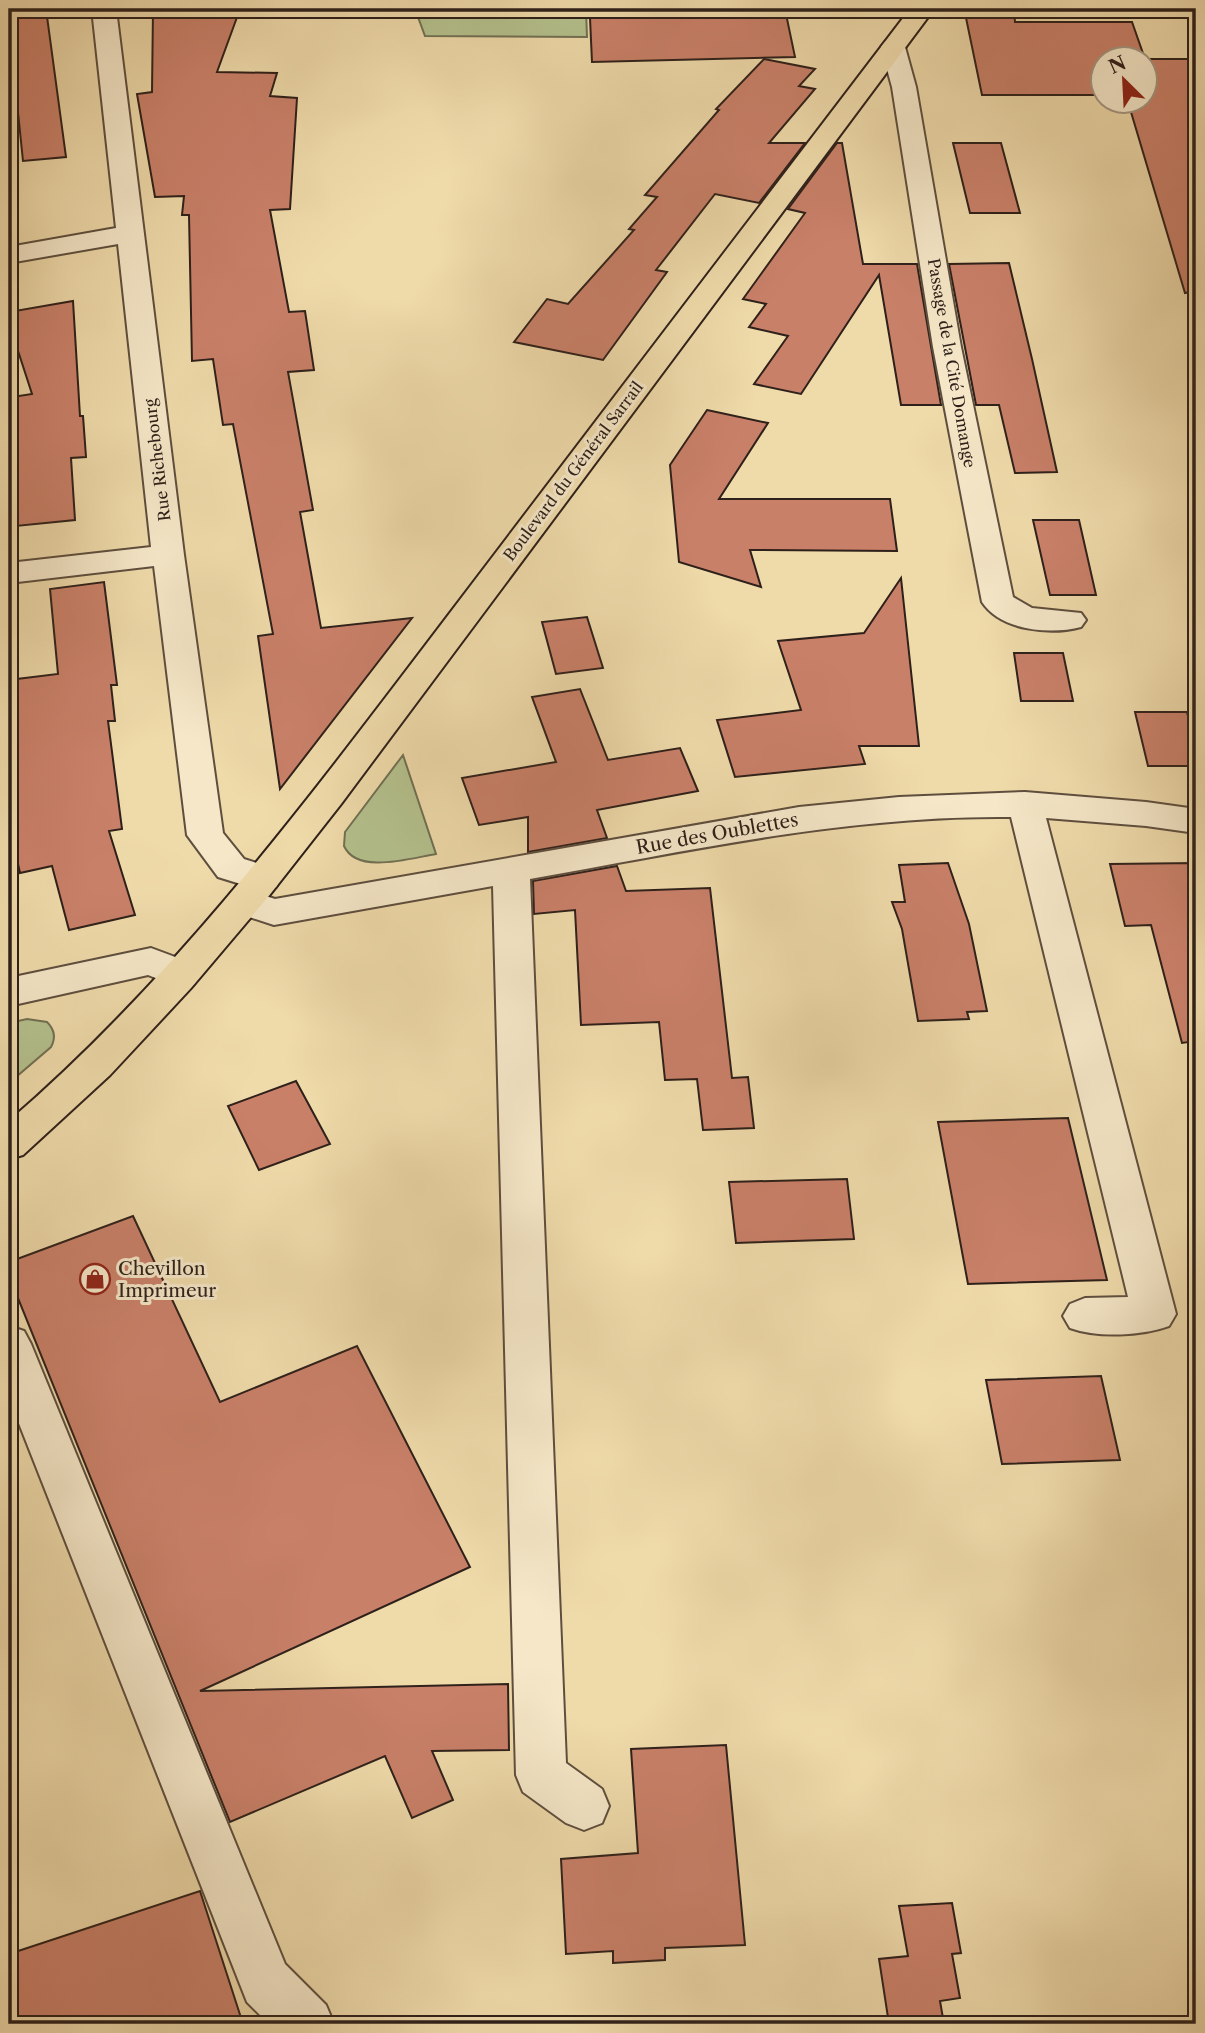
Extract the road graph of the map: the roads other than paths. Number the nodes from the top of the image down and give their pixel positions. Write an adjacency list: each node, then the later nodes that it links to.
1 (104, 9): 4 (street, Rue Richebourg)
2 (922, 9): 3 (main road, Boulevard du Général Sarrail)
3 (893, 47): 8 (street, Passage de la Cité Domange); 12 (main road, Boulevard du Général Sarrail)
4 (130, 234): 5 (street); 6 (street, Rue Richebourg)
5 (9, 255)
6 (168, 555): 7 (street); 12 (street, Rue Richebourg)
7 (9, 573)
8 (1070, 620)
9 (1025, 804): 10 (street, Rue des Oublettes); 11 (street, Rue des Oublettes); 16 (street)
10 (1196, 821)
11 (511, 869): 12 (street, Rue des Oublettes); 18 (street)
12 (254, 890): 13 (main road, Boulevard du Général Sarrail)
13 (181, 974): 14 (street); 15 (main road, Boulevard du Général Sarrail)
14 (9, 992)
15 (9, 1144)
16 (1086, 1317)
17 (9, 1343): 19 (street)
18 (584, 1807)
19 (307, 2024)

